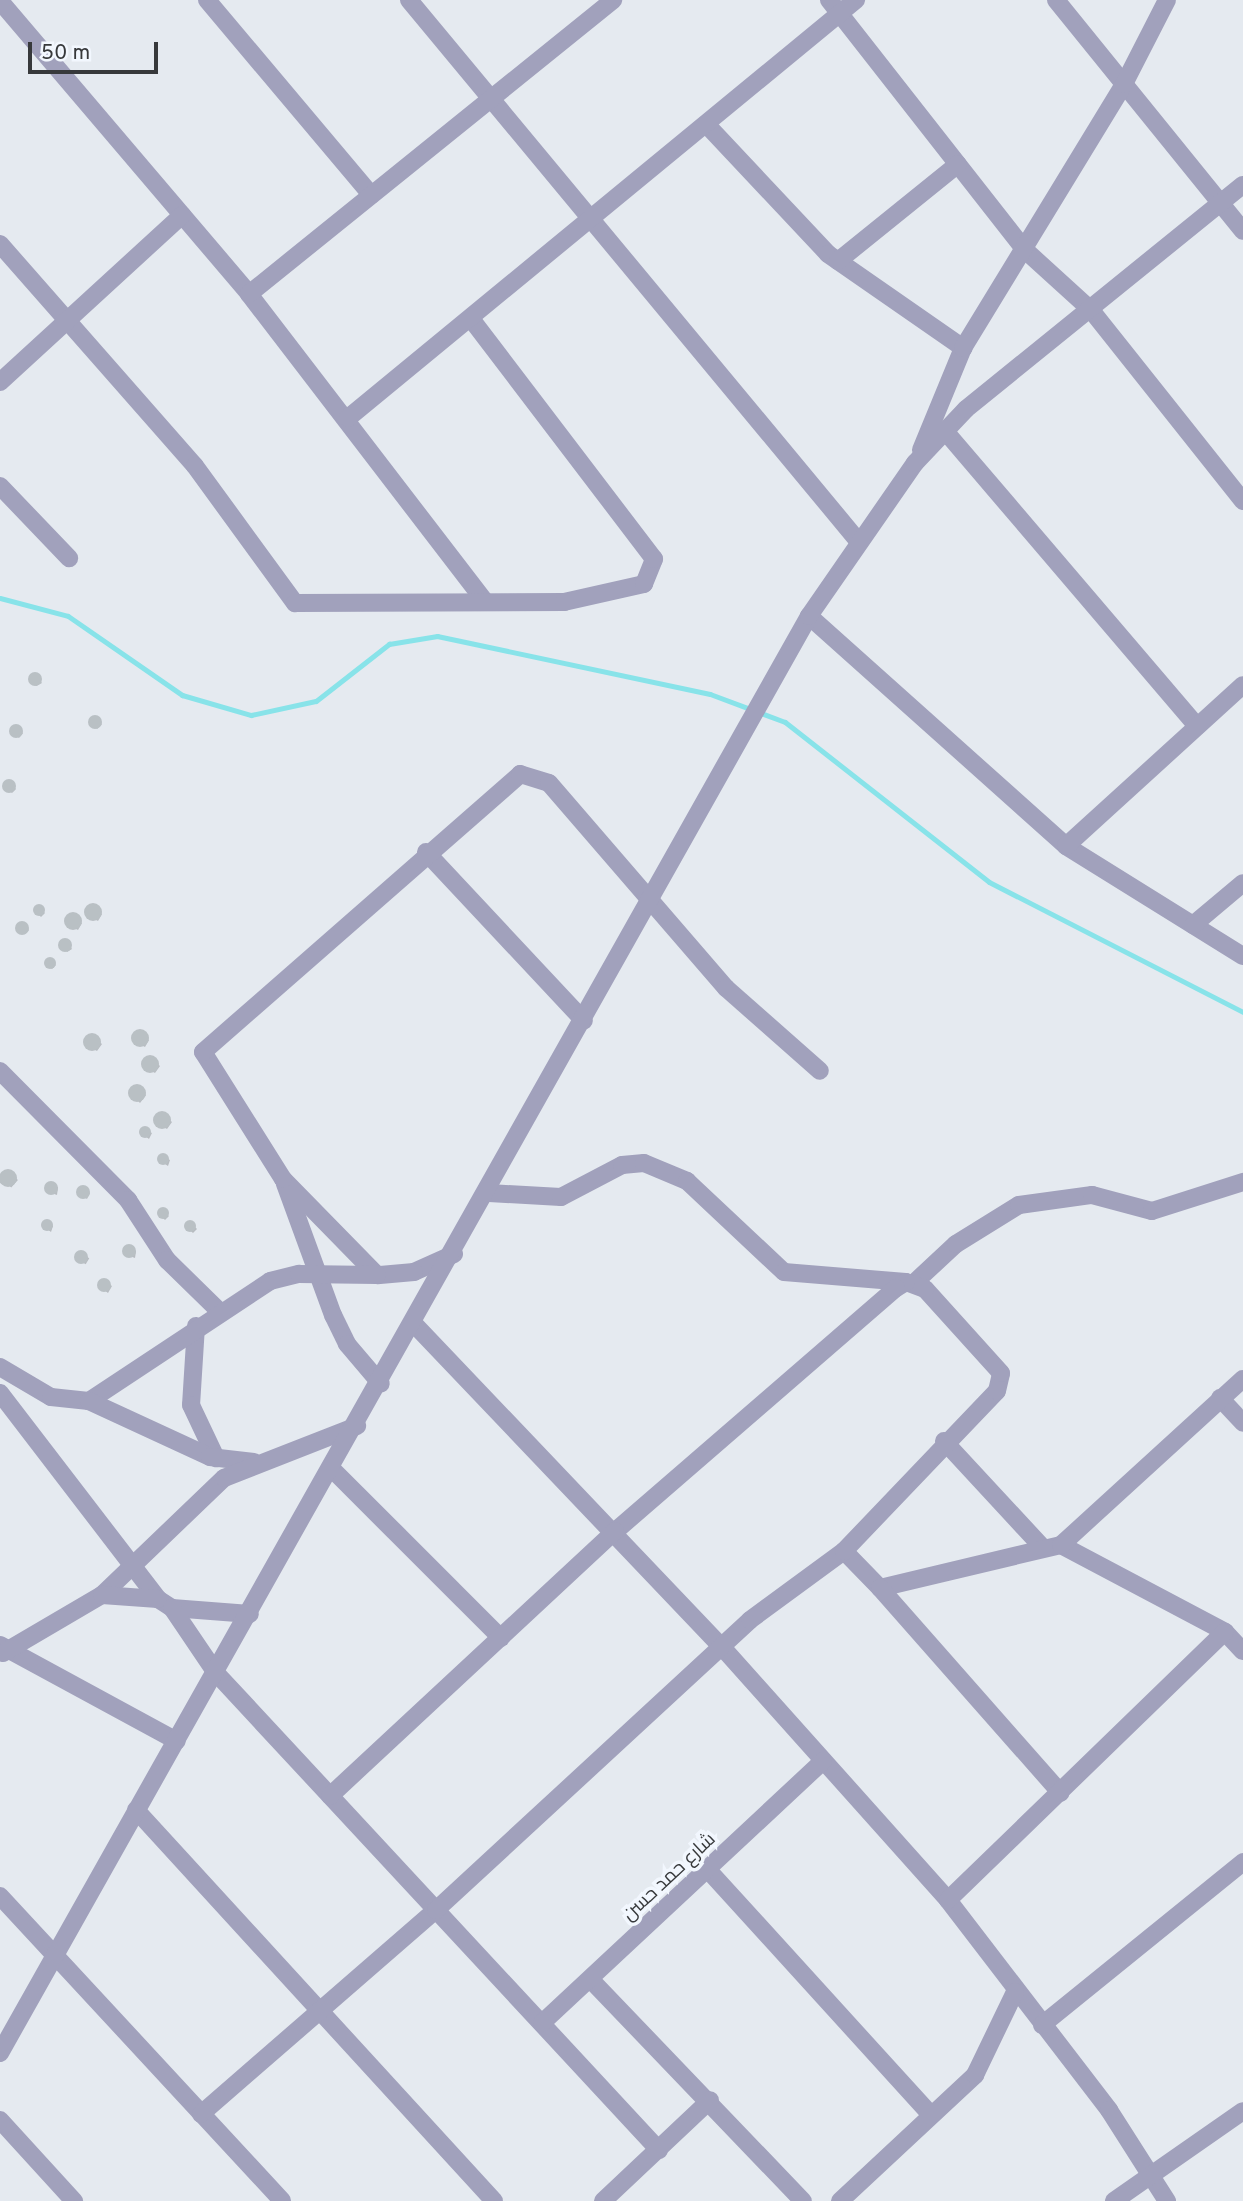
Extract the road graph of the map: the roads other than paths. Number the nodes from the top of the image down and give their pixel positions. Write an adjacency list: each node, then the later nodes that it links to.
1 (207, 0): 14 (street)
2 (409, 0): 10 (street)
3 (613, 0): 10 (street)
4 (856, 0): 8 (street)
5 (1056, 0): 9 (street)
6 (1167, 0): 9 (street)
7 (0, 2): 16 (street)
8 (835, 6): 11 (street); 12 (street)
9 (1124, 84): 15 (street); 20 (street)
10 (490, 99): 14 (street); 17 (street)
11 (706, 124): 17 (street); 21 (street)
12 (958, 164): 20 (street); 21 (street)
13 (1243, 185): 15 (street)
14 (371, 195): 22 (street)
15 (1222, 202): 18 (street); 23 (street)
16 (182, 215): 22 (street); 25 (street)
17 (589, 223): 24 (street); 33 (street)
18 (1243, 230)
19 (0, 244): 25 (street)
20 (1025, 250): 23 (street); 26 (street)
21 (838, 261): 26 (street)
22 (249, 294): 28 (street)
23 (1091, 310): 29 (street); 32 (street)
24 (471, 319): 28 (street); 35 (street)
25 (65, 322): 27 (street); 35 (street)
26 (963, 348): 30 (street)
27 (0, 382)
28 (348, 418): 35 (street)
29 (945, 431): 30 (street); 38 (street)
30 (915, 463): 33 (street)
31 (0, 486): 34 (street)
32 (1243, 501)
33 (859, 542): 36 (street)
34 (69, 558)
35 (485, 602)
36 (809, 616): 39 (street); 42 (street)
37 (1243, 685): 38 (street)
38 (1197, 726): 39 (street)
39 (1066, 846): 43 (street)
40 (426, 852): 42 (street); 45 (street); 48 (street)
41 (1243, 883): 43 (street)
42 (653, 897): 45 (street); 47 (street)
43 (1193, 925): 44 (street)
44 (1243, 956)
45 (584, 1021): 50 (street)
46 (0, 1071): 55 (street)
47 (820, 1071)
48 (283, 1179): 52 (street); 53 (street)
49 (1243, 1182): 54 (street)
50 (489, 1193): 51 (street); 54 (street)
51 (454, 1254): 52 (street); 56 (street)
52 (377, 1275): 53 (street)
53 (319, 1277): 55 (street); 60 (street)
54 (910, 1283): 66 (street); 70 (street)
55 (218, 1310): 57 (street)
56 (415, 1325): 60 (street); 70 (street)
57 (196, 1326): 63 (street); 67 (street)
58 (0, 1367): 63 (street)
59 (1243, 1378): 62 (street)
60 (381, 1384): 65 (street)
61 (0, 1393): 73 (street)
62 (1220, 1398): 64 (street); 71 (street)
63 (89, 1401): 67 (street)
64 (1243, 1423)
65 (357, 1426): 68 (street); 69 (street)
66 (944, 1441): 71 (street); 72 (street)
67 (216, 1458): 68 (street)
68 (261, 1461): 73 (street)
69 (332, 1469): 77 (street); 79 (street)
70 (615, 1531): 79 (street); 80 (street)
71 (1052, 1547): 74 (street); 78 (street)
72 (844, 1551): 74 (street); 80 (street)
73 (133, 1566): 75 (street); 76 (street)
74 (880, 1588): 86 (street)
75 (102, 1595): 76 (street); 81 (street)
76 (165, 1604): 77 (street); 83 (street)
77 (250, 1614): 83 (street)
78 (1225, 1632): 82 (street); 86 (street)
79 (500, 1638): 87 (street)
80 (722, 1647): 85 (street); 93 (street)
81 (2, 1650): 84 (street)
82 (1243, 1651)
83 (216, 1673): 84 (street); 87 (street)
84 (177, 1741): 88 (street)
85 (823, 1761): 90 (street, شارع حمد حسن); 92 (street)
86 (1061, 1793): 92 (street)
87 (330, 1796): 93 (street)
88 (136, 1810): 94 (street); 97 (street)
89 (1243, 1862): 99 (street)
90 (709, 1871): 95 (street, شارع حمد حسن); 103 (street)
91 (0, 1896): 94 (street)
92 (948, 1900): 96 (street)
93 (436, 1910): 97 (street); 98 (street)
94 (52, 1958): 100 (street); 104 (street)
95 (591, 1980): 98 (street, شارع حمد حسن); 101 (street)
96 (1015, 1992): 99 (street); 103 (street)
97 (320, 2014): 104 (street); 110 (street)
98 (542, 2022): 106 (street)
99 (1042, 2025): 107 (street)
100 (0, 2053)
101 (709, 2100): 106 (street); 112 (street)
102 (1243, 2111): 107 (street)
103 (929, 2113): 113 (street)
104 (201, 2115): 109 (street)
105 (0, 2120): 108 (street)
106 (659, 2151): 111 (street)
107 (1150, 2176): 114 (street); 115 (street)
108 (74, 2201)
109 (282, 2201)
110 (494, 2201)
111 (603, 2201)
112 (803, 2201)
113 (840, 2201)
114 (1114, 2201)
115 (1167, 2201)

